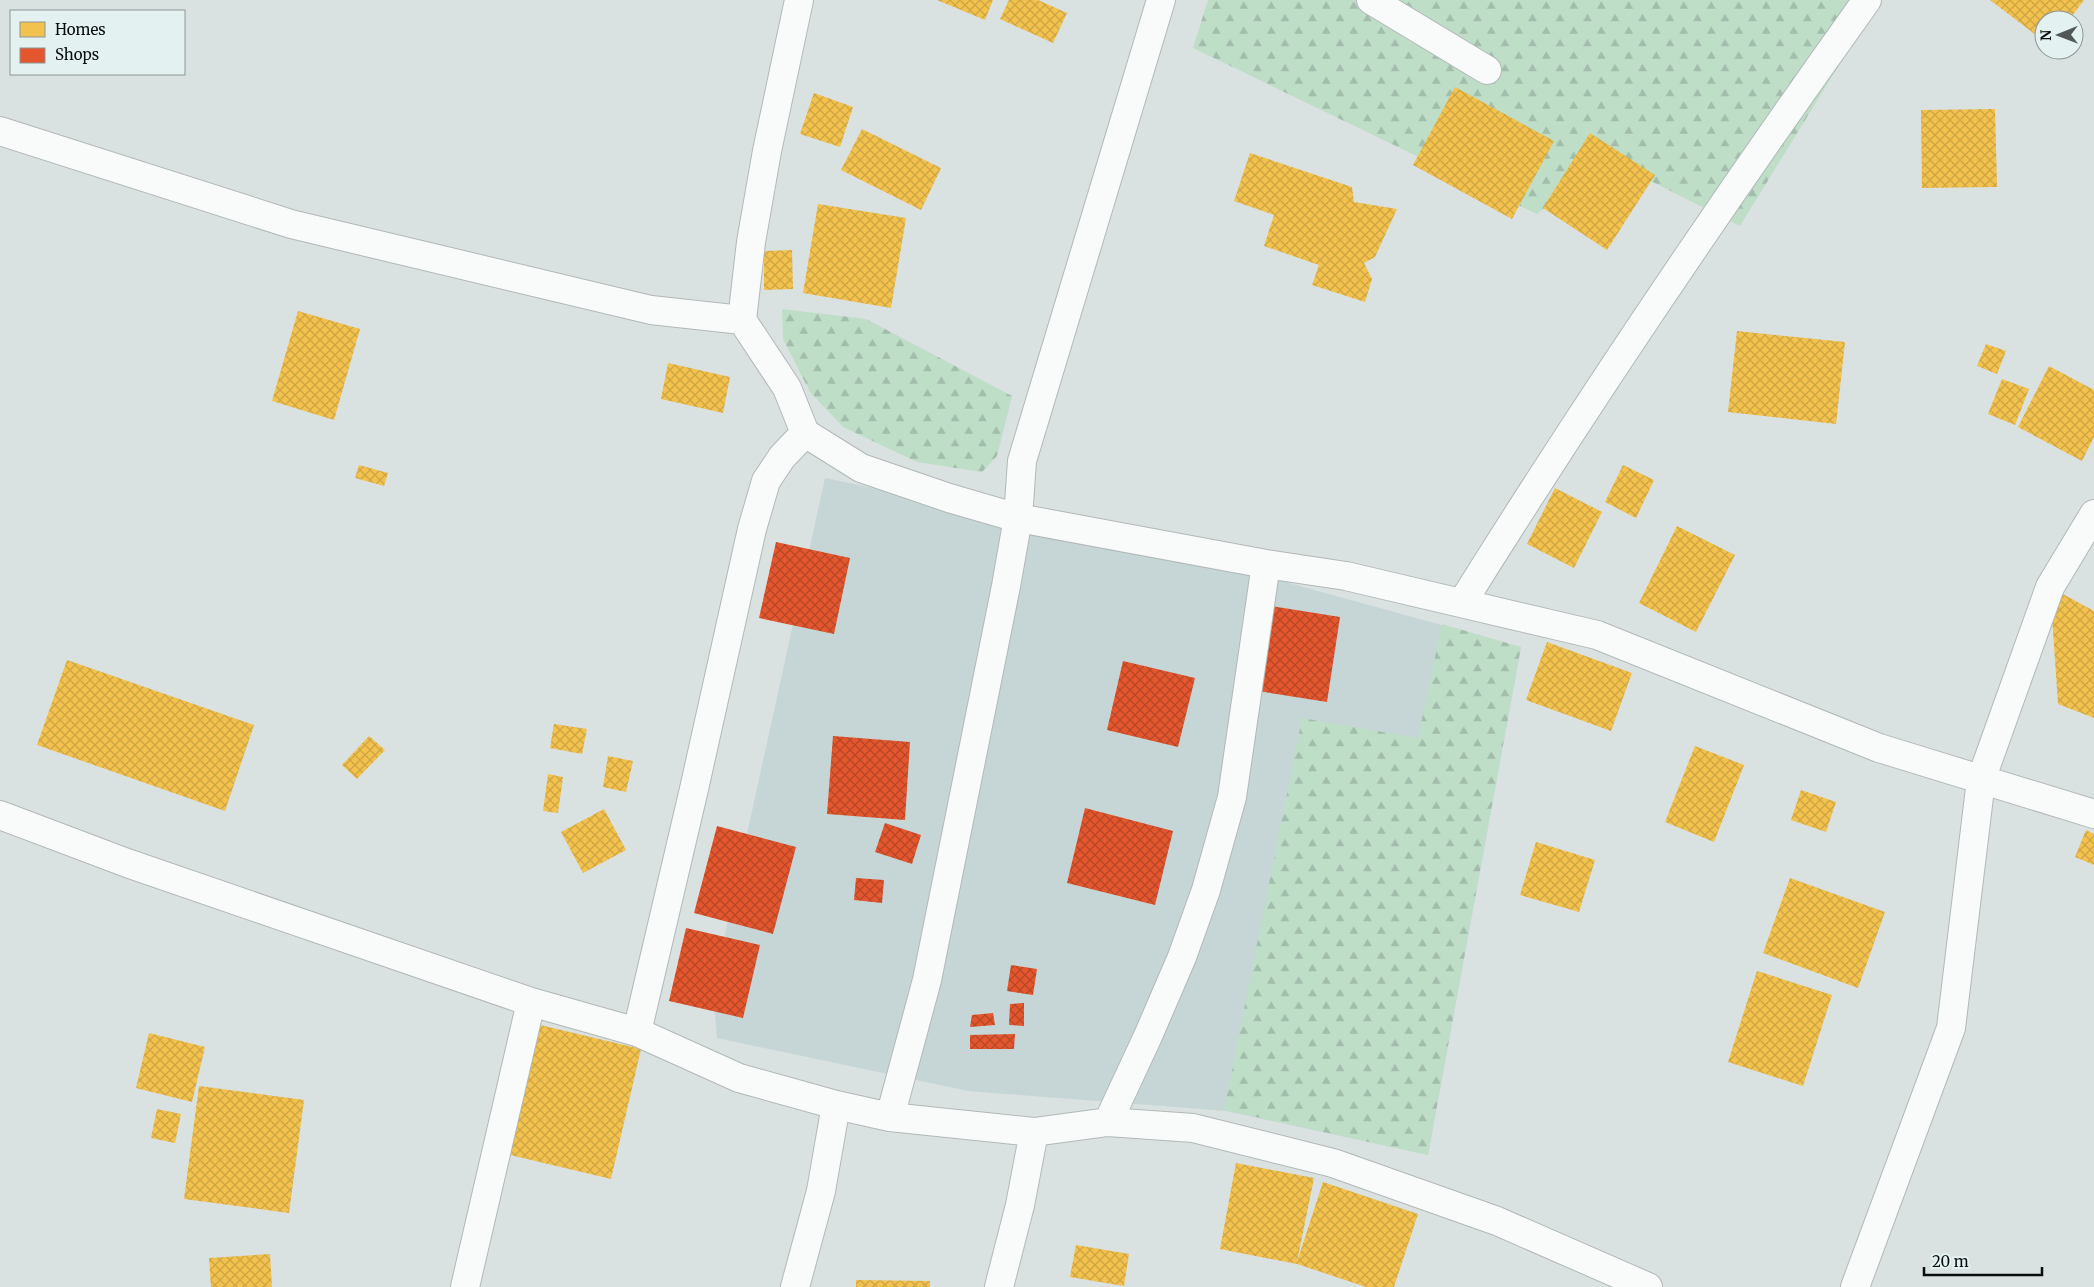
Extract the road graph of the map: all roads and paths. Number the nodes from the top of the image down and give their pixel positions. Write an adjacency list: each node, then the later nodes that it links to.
1 (799, 0): 7 (street)
2 (1161, 0): 10 (street)
3 (1371, 0): 5 (street)
4 (1866, 0): 12 (street)
5 (1487, 70)
6 (0, 131): 7 (street)
7 (742, 320): 8 (street)
8 (805, 433): 10 (street); 17 (street)
9 (2094, 514): 13 (street)
10 (1018, 518): 11 (street); 19 (street)
11 (1266, 564): 12 (street); 20 (street)
12 (1462, 603): 13 (street)
13 (1981, 780): 14 (street); 26 (street)
14 (2094, 814)
15 (0, 816): 16 (street)
16 (531, 1002): 17 (street); 22 (street)
17 (637, 1032): 18 (street)
18 (836, 1106): 19 (street); 23 (street)
19 (890, 1117): 21 (street)
20 (1108, 1122): 21 (street); 25 (street)
21 (1034, 1132): 24 (street)
22 (465, 1287)
23 (796, 1287)
24 (999, 1287)
25 (1648, 1287)
26 (1854, 1287)

